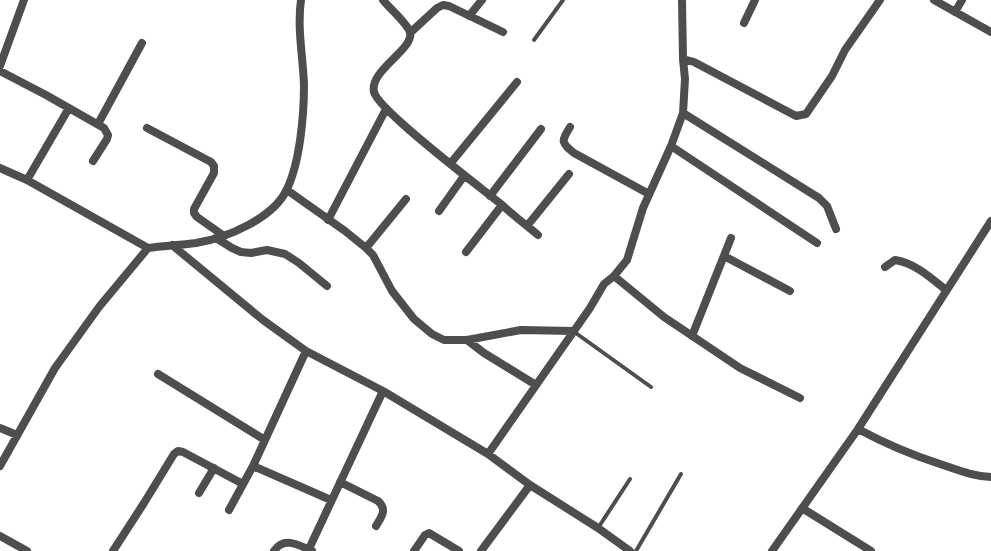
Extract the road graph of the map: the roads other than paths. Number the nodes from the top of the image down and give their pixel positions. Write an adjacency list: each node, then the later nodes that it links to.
1 (24, 0): 20 (street)
2 (301, 0): 37 (street)
3 (383, 0): 16 (street)
4 (482, 0): 12 (street)
5 (563, 0): 17 (lane)
6 (682, 0): 19 (street)
7 (755, 0): 13 (street)
8 (880, 0): 19 (street)
9 (934, 0): 11 (street)
10 (962, 0): 11 (street)
11 (955, 12): 15 (street)
12 (469, 16): 14 (street); 16 (street)
13 (744, 23)
14 (503, 32)
15 (991, 32)
16 (410, 33): 24 (street)
17 (534, 40)
18 (142, 42): 26 (street)
19 (683, 59): 25 (street)
20 (0, 66)
21 (0, 71): 23 (street)
22 (517, 82): 32 (street)
23 (69, 108): 26 (street); 36 (street)
24 (386, 109): 32 (street); 43 (street)
25 (683, 112): 30 (street); 46 (street)
26 (98, 124): 31 (street)
27 (570, 127): 38 (street)
28 (147, 128): 47 (street)
29 (542, 129): 39 (street)
30 (671, 146): 38 (street); 51 (street)
31 (93, 161)
32 (450, 164): 35 (street)
33 (0, 168): 36 (street)
34 (570, 174): 45 (street)
35 (464, 176): 39 (street); 42 (street)
36 (27, 180): 53 (street)
37 (287, 190): 43 (street); 47 (street)
38 (649, 194): 58 (street)
39 (490, 196): 41 (street)
40 (406, 199): 54 (street)
41 (502, 205): 45 (street); 55 (street)
42 (439, 212)
43 (328, 220): 54 (street)
44 (991, 221): 60 (street)
45 (527, 226): 48 (street)
46 (836, 229)
47 (224, 236): 49 (street)
48 (538, 236)
49 (216, 238): 52 (street); 59 (street)
50 (731, 238): 56 (street)
51 (817, 243)
52 (172, 245): 53 (street); 65 (street)
53 (148, 248): 73 (street)
54 (366, 248): 64 (street)
55 (466, 252)
56 (724, 256): 61 (street); 63 (street)
57 (885, 267): 60 (street)
58 (614, 276): 62 (street); 63 (street)
59 (327, 286)
60 (946, 290): 72 (street)
61 (790, 291)
62 (573, 331): 64 (street); 67 (street); 68 (lane)
63 (692, 336): 70 (street)
64 (467, 340): 67 (street)
65 (306, 351): 69 (street); 74 (street)
66 (158, 374): 74 (street)
67 (536, 385): 75 (street)
68 (651, 387)
69 (383, 391): 75 (street); 82 (street)
70 (800, 398)
71 (0, 428): 73 (street)
72 (858, 429): 80 (street); 87 (street)
73 (17, 435): 76 (street)
74 (265, 440): 77 (street)
75 (488, 454): 84 (street)
76 (0, 466)
77 (252, 466): 83 (street); 86 (street)
78 (214, 468): 83 (street); 85 (street); 94 (street)
79 (681, 474): 100 (lane)
80 (991, 477)
81 (630, 478): 90 (lane)
82 (340, 482): 86 (street); 89 (street)
83 (243, 484): 88 (street)
84 (530, 485): 90 (street); 98 (street)
85 (199, 492)
86 (331, 500): 92 (street)
87 (802, 508): 101 (street); 102 (street)
88 (229, 510)
89 (376, 526)
90 (598, 528): 99 (street)
91 (0, 536): 93 (street)
92 (310, 550): 95 (street)
93 (27, 551)
94 (113, 551)
95 (274, 551)
96 (414, 551): 97 (street)
97 (459, 551)
98 (481, 551)
99 (630, 551)
100 (636, 551)
101 (772, 551)
102 (870, 551)

